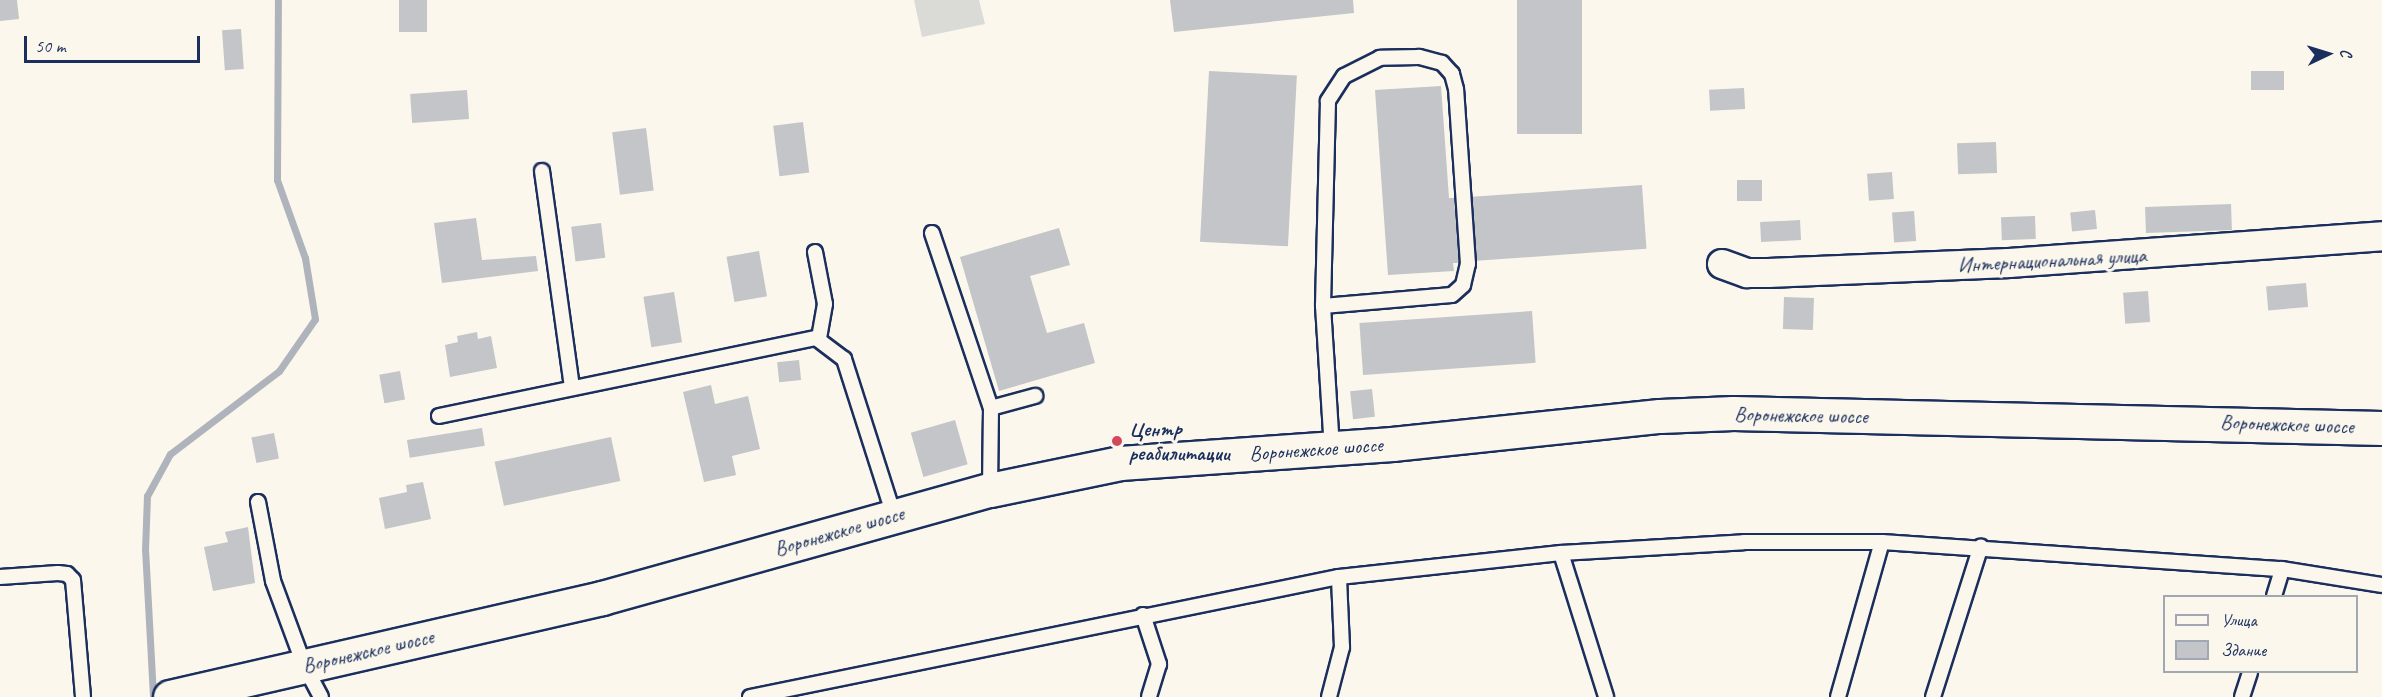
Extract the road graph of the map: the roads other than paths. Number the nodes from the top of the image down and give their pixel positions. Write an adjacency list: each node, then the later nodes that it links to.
1 (542, 171): 8 (lane)
2 (932, 234): 10 (lane)
3 (2382, 236): 5 (street, Интернациональная улица)
4 (815, 252): 7 (lane)
5 (1722, 264)
6 (1323, 306): 6 (lane); 13 (lane)
7 (819, 339): 8 (lane); 16 (lane)
8 (572, 388): 11 (lane)
9 (1035, 396): 10 (lane)
10 (991, 408): 14 (lane)
11 (439, 416)
12 (2382, 428): 13 (main road, Воронежское шоссе)
13 (1332, 449): 14 (main road, Воронежское шоссе)
14 (990, 490): 16 (main road, Воронежское шоссе)
15 (258, 502): 26 (lane)
16 (894, 516): 26 (main road, Воронежское шоссе)
17 (1882, 542): 18 (lane); 19 (lane); 35 (lane)
18 (1981, 546): 20 (lane); 36 (lane)
19 (1561, 553): 22 (lane); 34 (lane)
20 (2282, 569): 23 (lane); 24 (lane)
21 (0, 577): 28 (lane)
22 (1339, 577): 25 (lane); 33 (lane)
23 (2382, 585)
24 (2275, 595)
25 (1143, 615): 31 (lane); 32 (lane)
26 (304, 665): 29 (main road, Воронежское шоссе); 30 (lane)
27 (2250, 673): 37 (lane)
28 (83, 697)
29 (170, 697)
30 (321, 697)
31 (750, 697)
32 (1149, 697)
33 (1329, 697)
34 (1606, 697)
35 (1838, 697)
36 (1933, 697)
37 (2242, 697)

